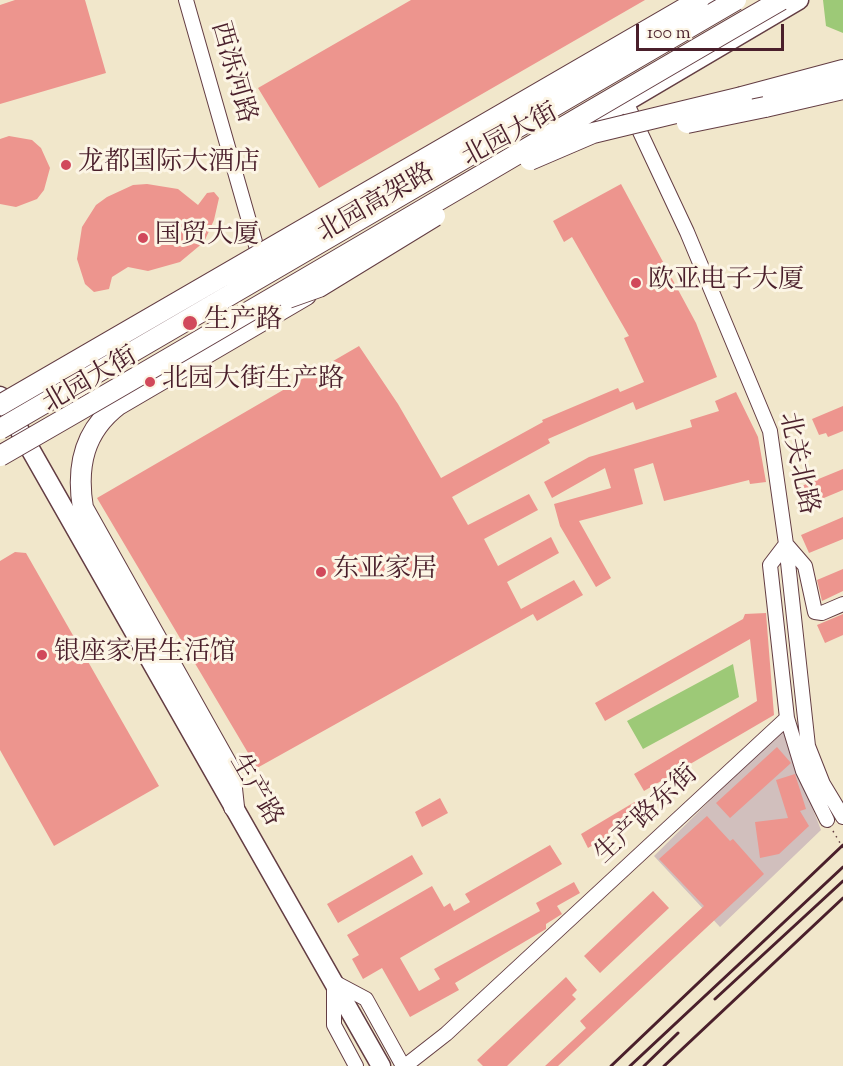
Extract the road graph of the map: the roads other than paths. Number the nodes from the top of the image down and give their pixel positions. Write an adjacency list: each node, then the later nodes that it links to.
1 (186, 0): 16 (street, 西泺河路)
2 (699, 0): 13 (highway, bridge)
3 (716, 0): 16 (main road, 北园大街)
4 (736, 0): 11 (highway, 北园高架路, bridge)
5 (781, 0): 12 (highway, 北园高架路, bridge)
6 (799, 0): 9 (main road, 北园大街)
7 (843, 70): 10 (highway, bridge)
8 (843, 89): 10 (highway, bridge)
9 (626, 102): 22 (main road, 北园大街); 25 (street, 北关北路)
10 (533, 159): 15 (highway, bridge)
11 (439, 174): 13 (highway, bridge); 18 (highway, 北园高架路, bridge)
12 (442, 198): 15 (highway, bridge); 19 (highway, 北园高架路, bridge)
13 (352, 201): 14 (highway, bridge)
14 (274, 246): 18 (highway, bridge); 20 (highway, bridge)
15 (377, 254): 17 (highway, bridge)
16 (261, 263): 20 (main road, 北园大街)
17 (319, 287): 19 (highway, bridge); 28 (highway, bridge)
18 (192, 318): 21 (highway, 北园高架路, bridge)
19 (213, 334): 23 (highway, 北园高架路, bridge)
20 (2, 406): 22 (main road, 生产路)
21 (0, 429)
22 (30, 447): 24 (main road, 北园大街); 28 (main road, 生产路)
23 (0, 456)
24 (0, 465)
25 (786, 544): 26 (street); 27 (street); 29 (street, 北关北路)
26 (843, 604)
27 (787, 718): 30 (street); 34 (street, 生产路东街)
28 (234, 807): 31 (main road, 生产路)
29 (843, 818)
30 (827, 820)
31 (334, 982): 32 (street); 33 (main road, 生产路); 34 (street)
32 (356, 1066)
33 (381, 1066)
34 (404, 1066)

